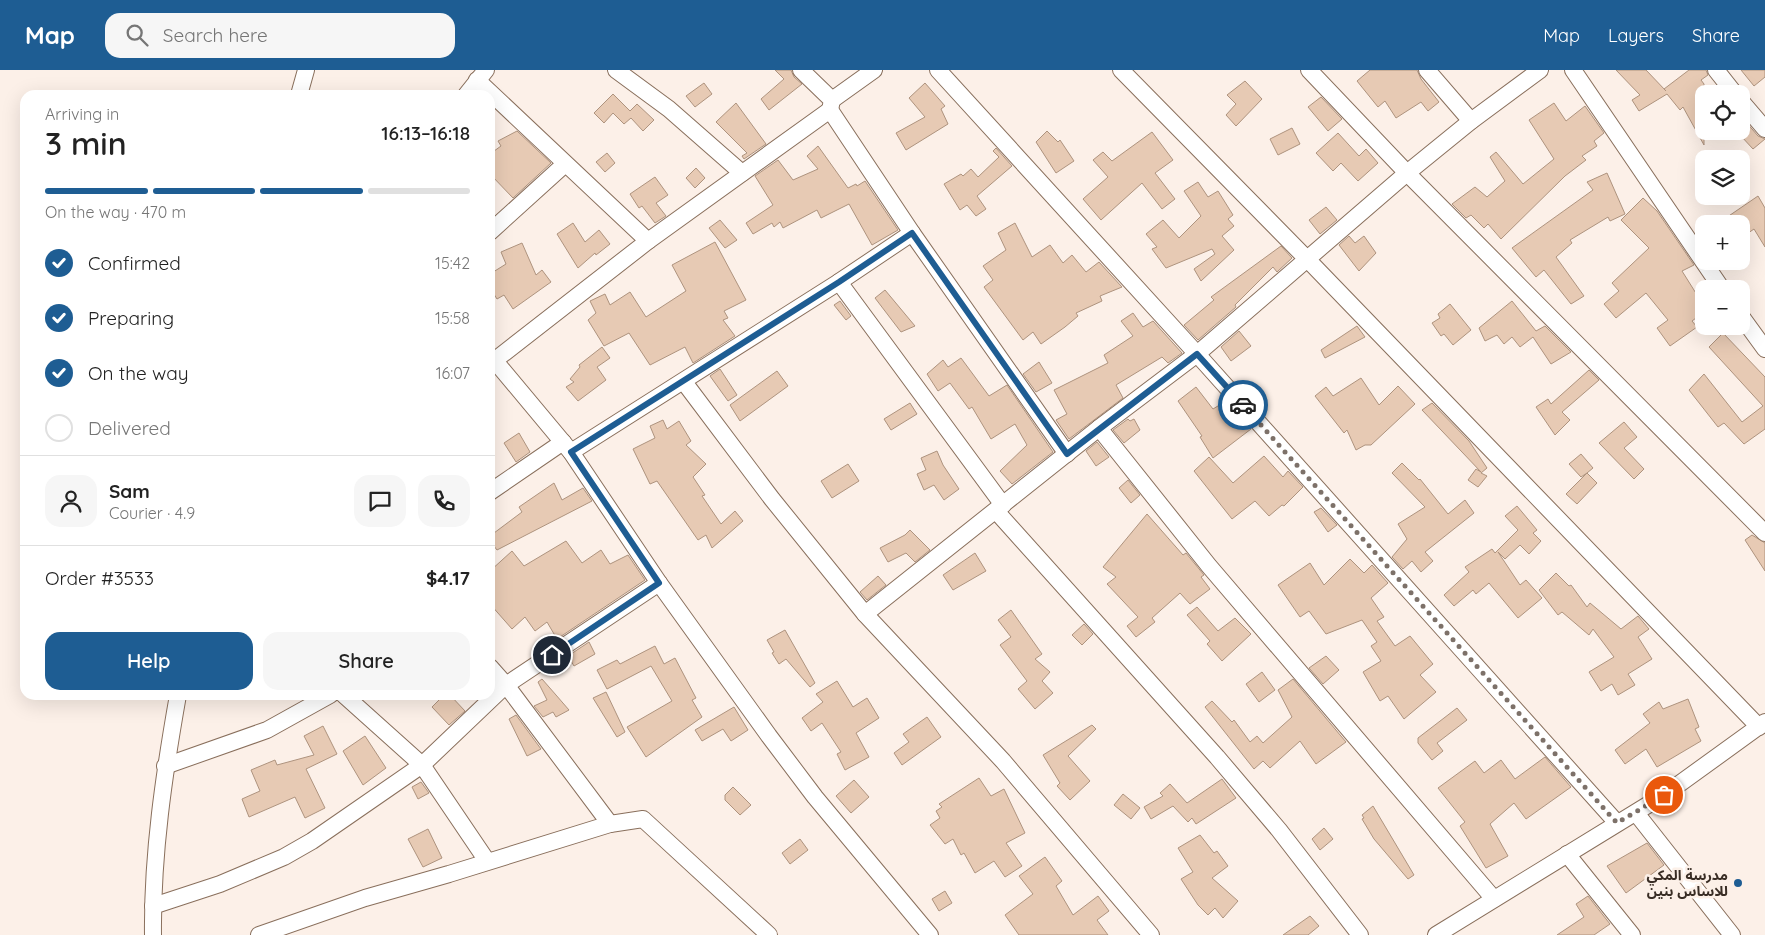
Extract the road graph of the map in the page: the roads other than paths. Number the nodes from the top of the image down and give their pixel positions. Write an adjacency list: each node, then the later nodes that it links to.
1 (306, 70): 14 (street)
2 (616, 70): 23 (street)
3 (801, 70): 18 (street)
4 (874, 70): 18 (street)
5 (938, 70): 33 (street)
6 (1120, 70): 28 (street)
7 (1308, 70): 24 (street)
8 (1427, 70): 20 (street)
9 (1540, 70): 20 (street)
10 (1573, 70): 29 (street)
11 (1716, 70): 13 (street)
12 (478, 74): 15 (street); 16 (street)
13 (1728, 85)
14 (300, 90)
15 (469, 90)
16 (493, 90)
17 (495, 92): 22 (street)
18 (831, 105): 23 (street); 26 (street)
19 (1750, 112): 21 (street)
20 (1471, 121): 24 (street)
21 (1765, 129)
22 (565, 164): 25 (street); 27 (street)
23 (742, 173): 27 (street)
24 (1407, 174): 28 (street); 42 (street)
25 (495, 227)
26 (912, 233): 30 (street); 39 (street)
27 (648, 241): 34 (street)
28 (1308, 260): 33 (street); 52 (street)
29 (1716, 280)
30 (839, 282): 36 (street); 41 (street)
31 (1750, 328): 32 (street)
32 (1765, 348)
33 (1197, 354): 37 (street); 56 (street)
34 (495, 360)
35 (495, 365): 38 (street)
36 (684, 382): 38 (street); 44 (street)
37 (1099, 428): 39 (street); 60 (street)
38 (567, 447): 40 (street); 43 (street)
39 (1067, 454): 41 (street)
40 (495, 489)
41 (999, 508): 44 (street); 68 (street)
42 (1765, 533)
43 (659, 583): 46 (street); 66 (street)
44 (866, 614): 67 (street)
45 (495, 673): 46 (street)
46 (506, 685): 47 (street); 57 (street)
47 (495, 695)
48 (177, 700): 54 (street)
49 (321, 700): 54 (street)
50 (350, 700): 53 (street)
51 (490, 700): 53 (street)
52 (1762, 724): 55 (street)
53 (422, 765): 59 (street); 61 (street)
54 (165, 766): 61 (street)
55 (1636, 813): 56 (street); 71 (street)
56 (1617, 823): 58 (street)
57 (610, 824): 59 (street); 65 (street)
58 (1567, 854): 60 (street); 70 (street)
59 (487, 861): 64 (street)
60 (1494, 899): 62 (street)
61 (153, 906): 63 (street)
62 (1460, 930): 69 (street)
63 (153, 935)
64 (258, 935)
65 (769, 935)
66 (930, 935)
67 (1152, 935)
68 (1360, 935)
69 (1436, 935)
70 (1632, 935)
71 (1732, 935)

